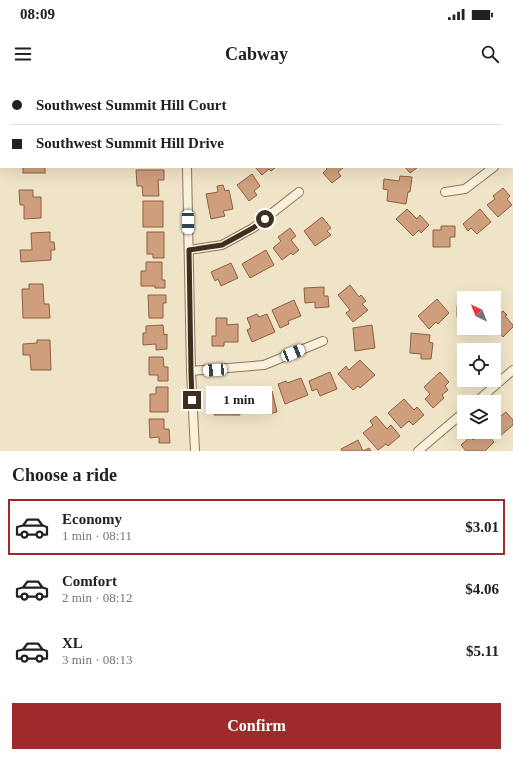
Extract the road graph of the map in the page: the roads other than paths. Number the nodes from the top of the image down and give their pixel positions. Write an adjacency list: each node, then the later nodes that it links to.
1 (187, 168): 5 (street)
2 (493, 168): 4 (street)
3 (299, 192): 5 (street)
4 (444, 192)
5 (189, 250): 8 (street)
6 (323, 341): 8 (street)
7 (513, 370): 9 (street)
8 (191, 372): 13 (street)
9 (501, 378)
10 (490, 387): 11 (street)
11 (483, 395)
12 (457, 418): 14 (street)
13 (195, 451)
14 (418, 451)

